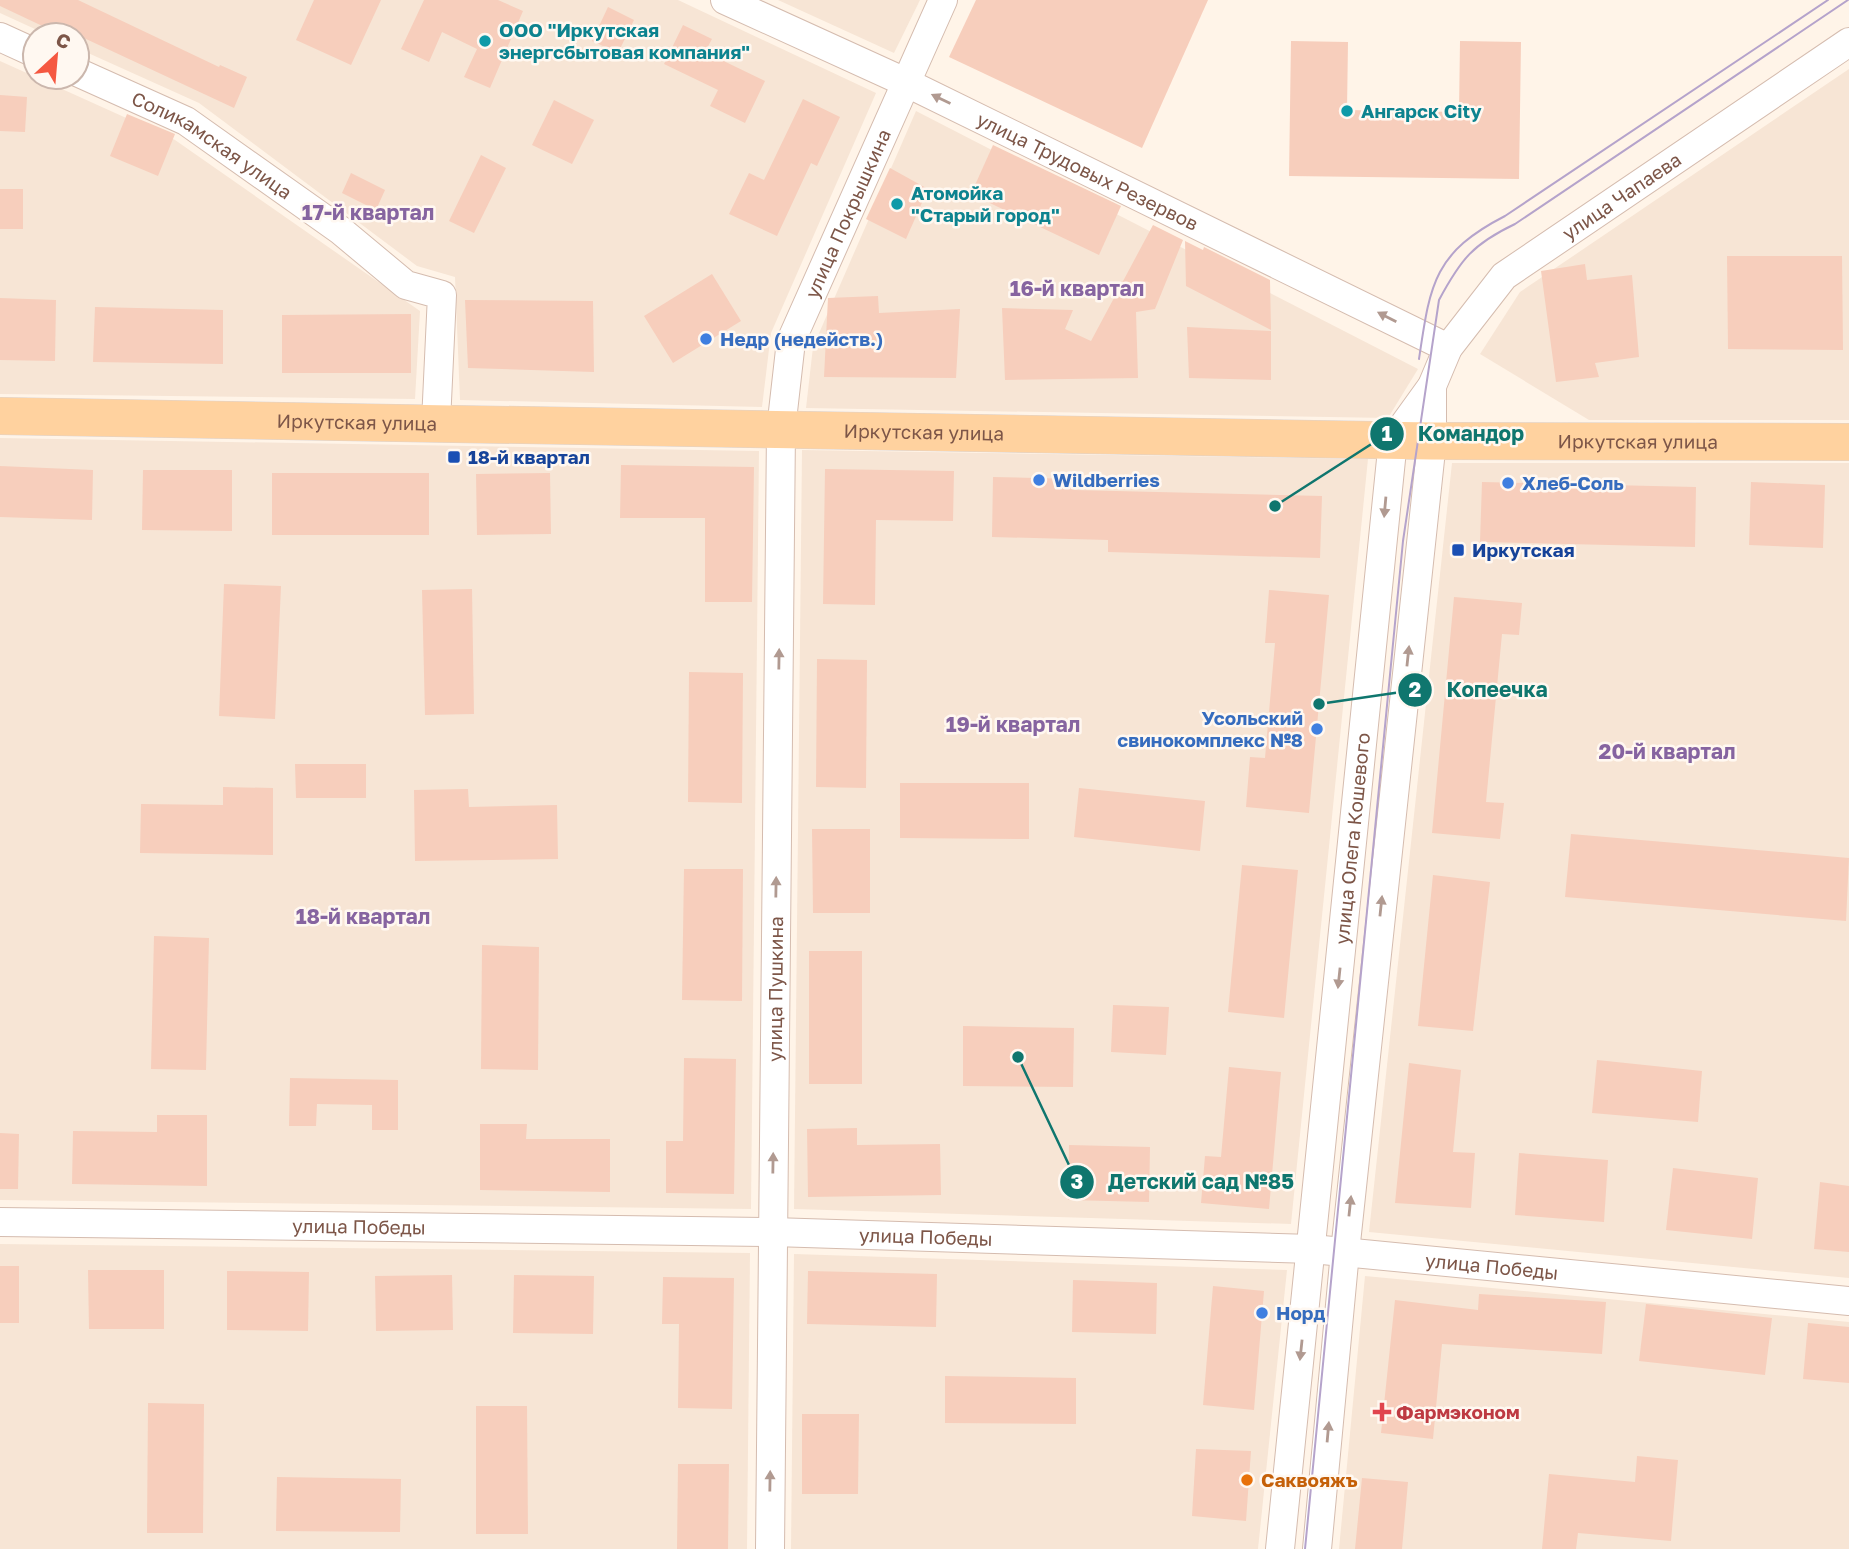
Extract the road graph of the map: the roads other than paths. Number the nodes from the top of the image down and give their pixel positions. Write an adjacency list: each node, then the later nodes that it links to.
1 (725, 0): 7 (street, улица Трудовых Резервов)
2 (943, 0): 7 (street, улица Покрышкина)
3 (0, 37): 5 (street)
4 (1849, 42): 8 (street, улица Чапаева)
5 (21, 47)
6 (91, 78): 11 (street, Соликамская улица)
7 (905, 82): 8 (street, улица Трудовых Резервов, one-way to 7); 12 (street, улица Покрышкина)
8 (1448, 348): 9 (street, улица Чапаева)
9 (1432, 386): 13 (street); 14 (street, улица Олега Кошевого)
10 (0, 416): 11 (main road, Иркутская улица)
11 (436, 422): 12 (main road, Иркутская улица)
12 (781, 429): 13 (main road, Иркутская улица); 17 (street, улица Пушкина, one-way to 12)
13 (1393, 440): 14 (main road, Иркутская улица); 18 (street, улица Олега Кошевого, one-way to 18)
14 (1432, 441): 15 (main road, Иркутская улица); 19 (street, улица Олега Кошевого, one-way to 14)
15 (1849, 442)
16 (0, 1222): 17 (street, улица Победы)
17 (773, 1232): 18 (street, улица Победы); 21 (street, улица Пушкина, one-way to 17)
18 (1312, 1249): 19 (street, улица Победы); 22 (street, улица Олега Кошевого, one-way to 22)
19 (1345, 1252): 20 (street, улица Победы); 23 (street, улица Олега Кошевого, one-way to 19)
20 (1849, 1301)
21 (769, 1549)
22 (1280, 1549)
23 (1317, 1549)

